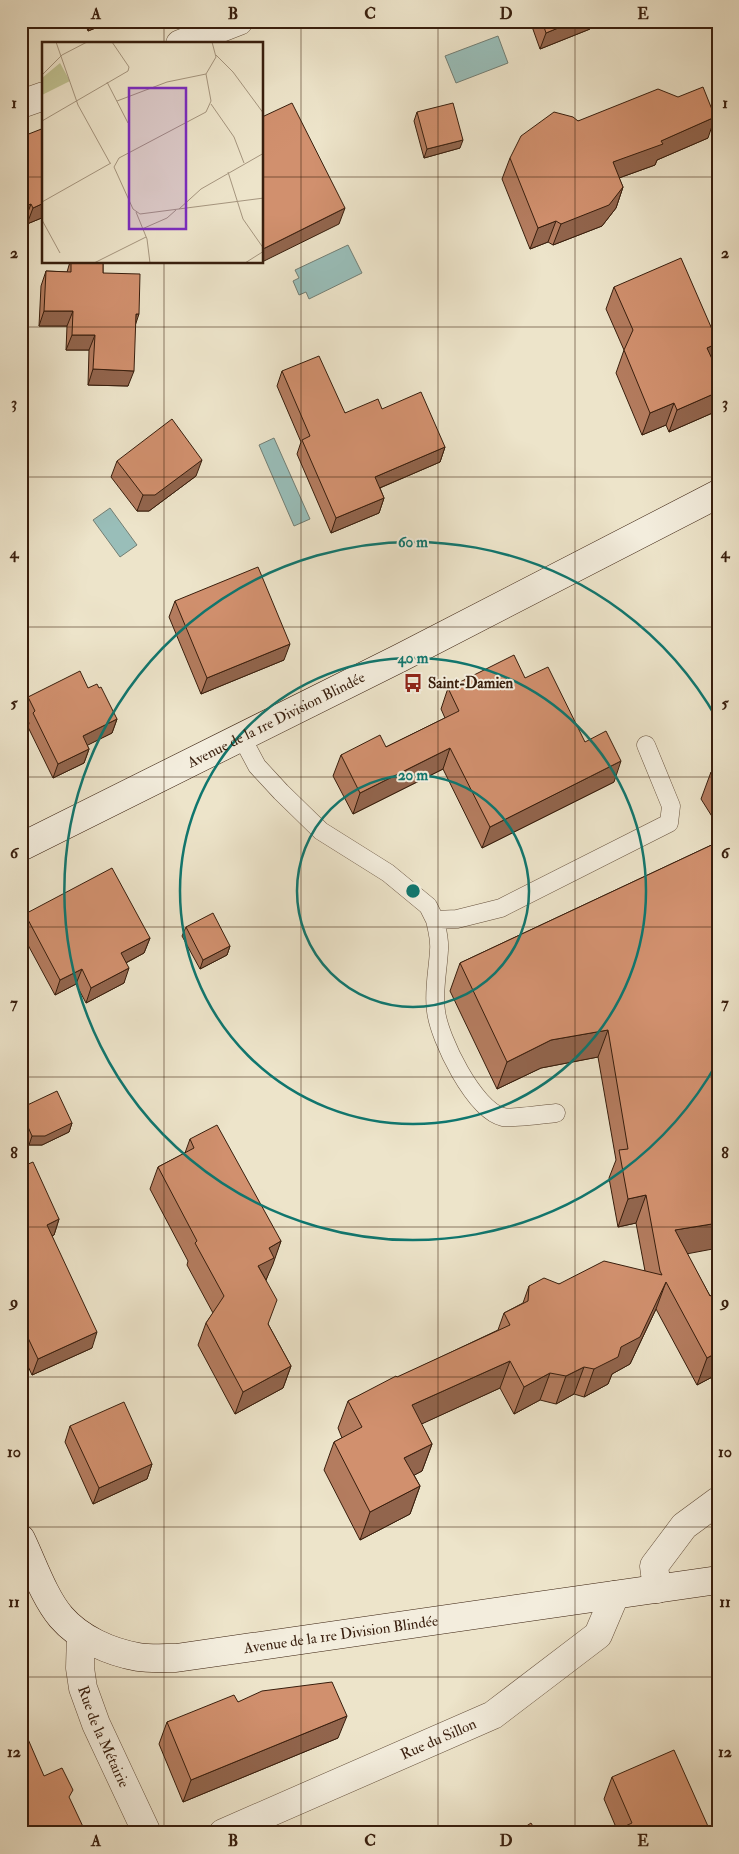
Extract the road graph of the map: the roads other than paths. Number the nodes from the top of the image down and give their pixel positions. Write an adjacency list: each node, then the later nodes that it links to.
1 (239, 21): 2 (main road)
2 (185, 42)
3 (42, 97): 4 (main road)
4 (21, 104)
5 (718, 494): 6 (main road, Avenue de la 1re Division Blindée)
6 (241, 736): 8 (main road, Avenue de la 1re Division Blindée); 9 (lane)
7 (646, 745): 9 (lane)
8 (21, 847)
9 (435, 920): 10 (lane)
10 (556, 1113)
11 (718, 1500): 14 (main road)
12 (21, 1539): 16 (main road, Avenue de la 1re Division Blindée)
13 (718, 1580): 14 (main road, Avenue de la 1re Division Blindée)
14 (657, 1589): 15 (main road, Avenue de la 1re Division Blindée)
15 (614, 1594): 16 (main road, Avenue de la 1re Division Blindée); 18 (main road, Rue du Sillon)
16 (81, 1635): 17 (main road, Rue de la Métairie)
17 (147, 1833)
18 (223, 1833)

